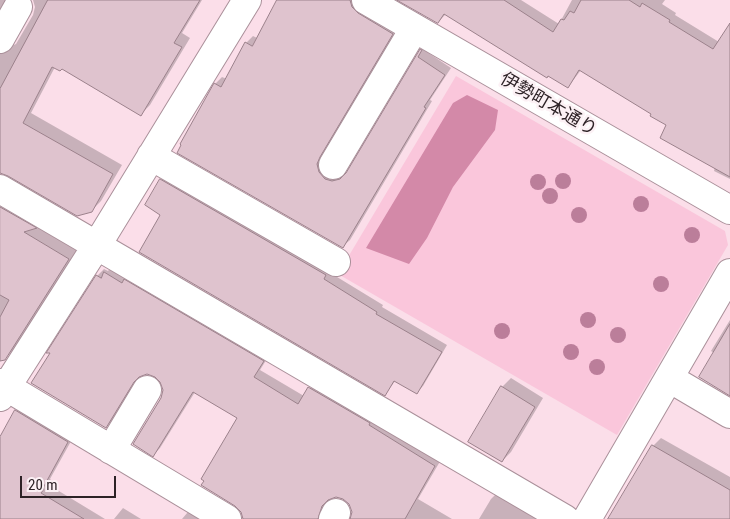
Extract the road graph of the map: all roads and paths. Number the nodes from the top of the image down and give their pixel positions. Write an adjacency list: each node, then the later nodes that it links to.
1 (247, 0): 6 (street)
2 (366, 0): 4 (street, 伊勢町本通り)
3 (18, 7): 5 (street)
4 (414, 29): 7 (street); 9 (street, 伊勢町本通り)
5 (0, 39)
6 (151, 156): 10 (street); 11 (street)
7 (333, 165)
8 (0, 189): 10 (street)
9 (730, 210)
10 (96, 245): 14 (street); 19 (street)
11 (336, 262)
12 (730, 273): 13 (street)
13 (669, 378): 16 (street); 20 (street)
14 (2, 389): 17 (street)
15 (147, 390): 17 (street)
16 (730, 414)
17 (112, 450): 18 (street)
18 (227, 519)
19 (565, 519)
20 (587, 519)

